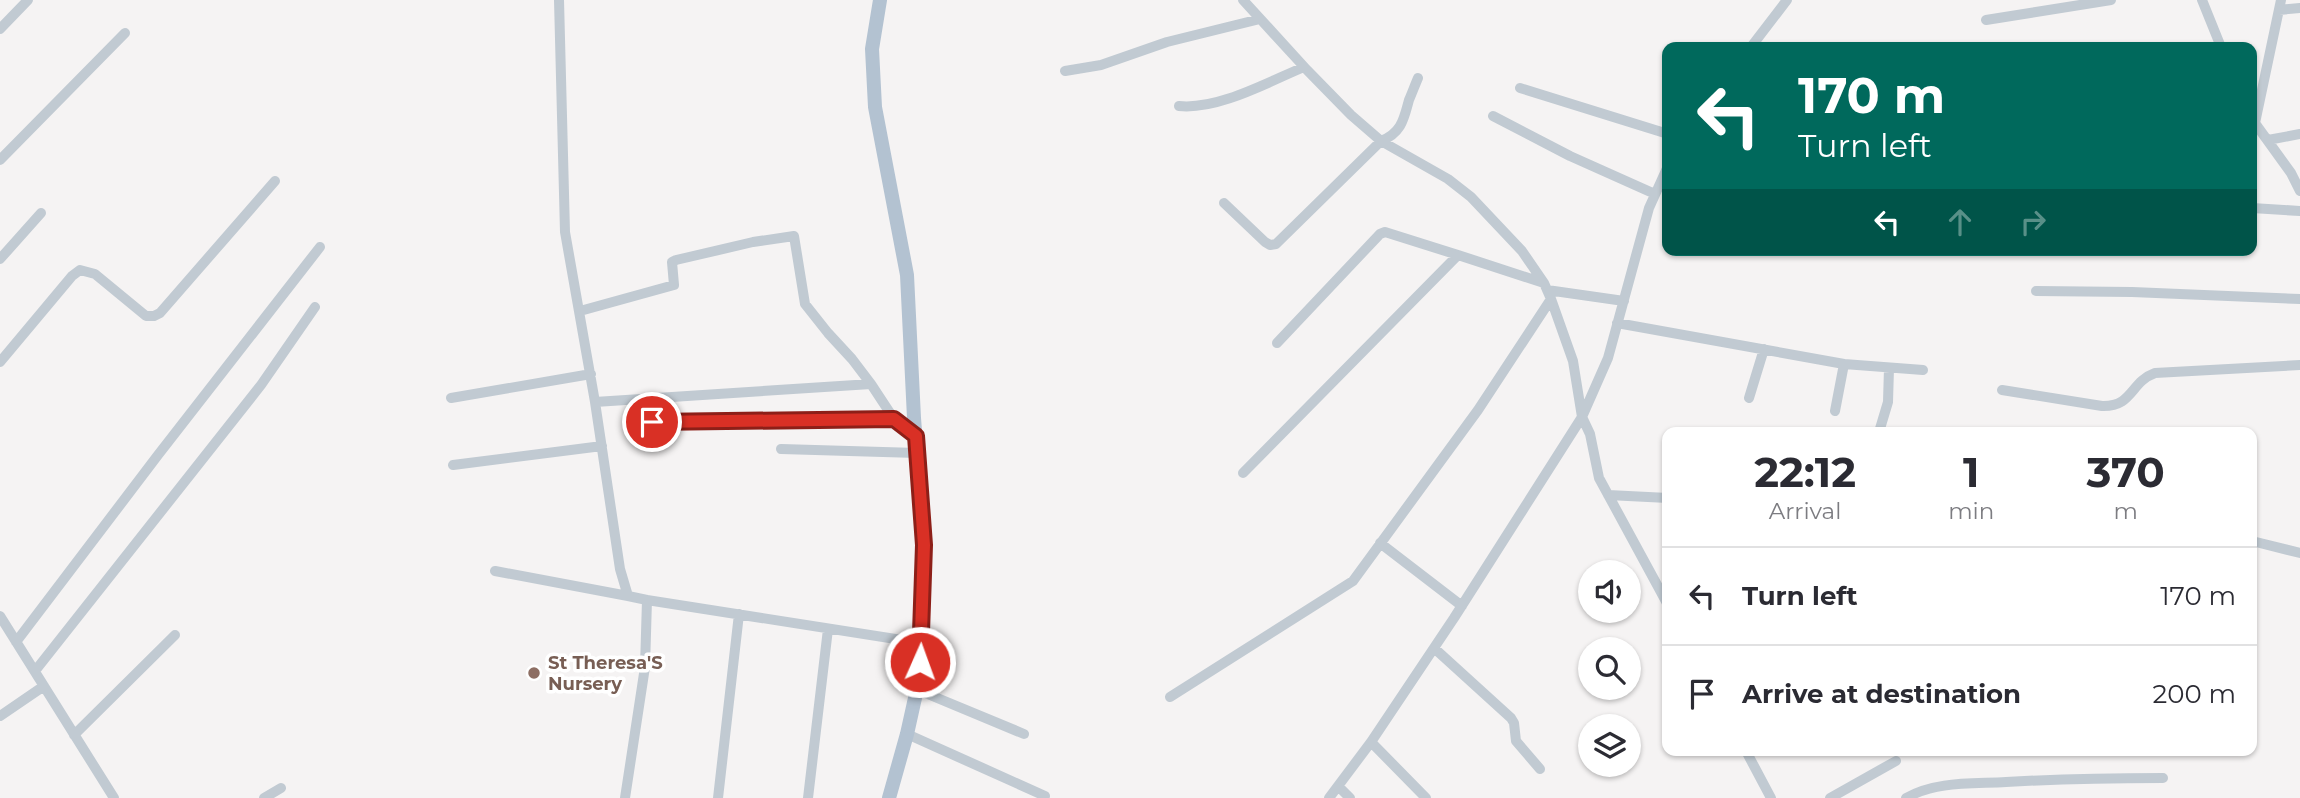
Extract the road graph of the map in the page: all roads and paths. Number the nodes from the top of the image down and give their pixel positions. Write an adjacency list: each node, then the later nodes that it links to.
1 (28, 0): 12 (street)
2 (559, 0): 46 (street)
3 (880, 0): 66 (main road)
4 (1243, 0): 10 (street)
5 (1787, 0): 14 (street)
6 (2111, 0): 11 (street)
7 (2202, 0): 15 (street)
8 (2280, 5): 9 (street); 20 (street)
9 (2300, 8)
10 (1261, 19): 16 (street); 17 (street)
11 (1986, 20)
12 (0, 29)
13 (125, 33): 28 (street)
14 (1755, 42)
15 (2219, 42)
16 (1304, 67): 21 (street); 27 (street)
17 (1065, 71)
18 (1419, 78): 27 (street)
19 (1520, 88): 24 (street)
20 (2257, 104)
21 (1179, 106)
22 (1493, 116): 33 (street)
23 (2257, 126): 26 (street)
24 (1662, 132)
25 (2300, 134): 26 (street)
26 (2268, 140): 29 (street)
27 (1381, 141): 34 (street); 41 (street)
28 (0, 160)
29 (2296, 172): 32 (street)
30 (1662, 179): 33 (street)
31 (275, 181): 50 (street)
32 (2300, 191)
33 (1655, 194): 44 (street)
34 (1224, 203)
35 (2257, 208): 36 (street)
36 (2300, 211)
37 (41, 213): 40 (street)
38 (320, 247): 86 (street)
39 (1458, 255): 41 (street); 48 (street); 71 (street)
40 (0, 258)
41 (1548, 291): 44 (street); 62 (street); 75 (street)
42 (2036, 291): 43 (street)
43 (2300, 299)
44 (1623, 300): 47 (street)
45 (315, 307): 89 (street)
46 (580, 311): 55 (street); 56 (street)
47 (1617, 323): 49 (street); 62 (street)
48 (1277, 343)
49 (1764, 349): 51 (street); 59 (street)
50 (0, 362)
51 (1844, 364): 53 (street); 61 (street)
52 (2300, 365): 57 (street)
53 (1889, 368): 54 (street); 65 (street)
54 (1923, 370)
55 (591, 374): 58 (street); 60 (street)
56 (870, 384): 60 (street); 63 (street)
57 (2002, 390)
58 (451, 398)
59 (1749, 398)
60 (596, 402): 67 (street)
61 (1835, 411)
62 (1582, 417): 72 (street); 81 (street)
63 (894, 419): 64 (street); 66 (street)
64 (652, 422)
65 (1880, 427)
66 (916, 436): 69 (main road)
67 (602, 446): 70 (street); 79 (street)
68 (781, 449): 69 (street)
69 (917, 453): 87 (main road)
70 (453, 465)
71 (1243, 473)
72 (1608, 495): 73 (street); 78 (street)
73 (1662, 498)
74 (2257, 542): 76 (street)
75 (1380, 543): 81 (street); 92 (street)
76 (2300, 553)
77 (495, 571): 79 (street)
78 (1662, 594)
79 (628, 596): 80 (street)
80 (647, 600): 82 (street); 107 (street)
81 (1462, 606): 88 (street)
82 (739, 614): 84 (street); 108 (street)
83 (0, 616): 86 (street)
84 (828, 629): 87 (street); 109 (street)
85 (175, 635): 96 (street)
86 (16, 642): 89 (street)
87 (921, 643): 91 (main road)
88 (1434, 648): 97 (street); 100 (street)
89 (35, 671): 90 (street)
90 (44, 686): 93 (street); 96 (street)
91 (918, 690): 94 (main road); 95 (street)
92 (1170, 697)
93 (0, 716)
94 (907, 734): 104 (street); 110 (main road)
95 (1024, 734)
96 (74, 735): 105 (street)
97 (1371, 742): 102 (street); 113 (street)
98 (1749, 756): 114 (street)
99 (1896, 761): 115 (street)
100 (1540, 769)
101 (2163, 778): 116 (street)
102 (1339, 787): 111 (street); 112 (street)
103 (281, 788): 106 (street)
104 (1045, 796)
105 (114, 798)
106 (264, 798)
107 (625, 798)
108 (718, 798)
109 (808, 798)
110 (889, 798)
111 (1329, 798)
112 (1349, 798)
113 (1426, 798)
114 (1771, 798)
115 (1830, 798)
116 (1906, 798)

